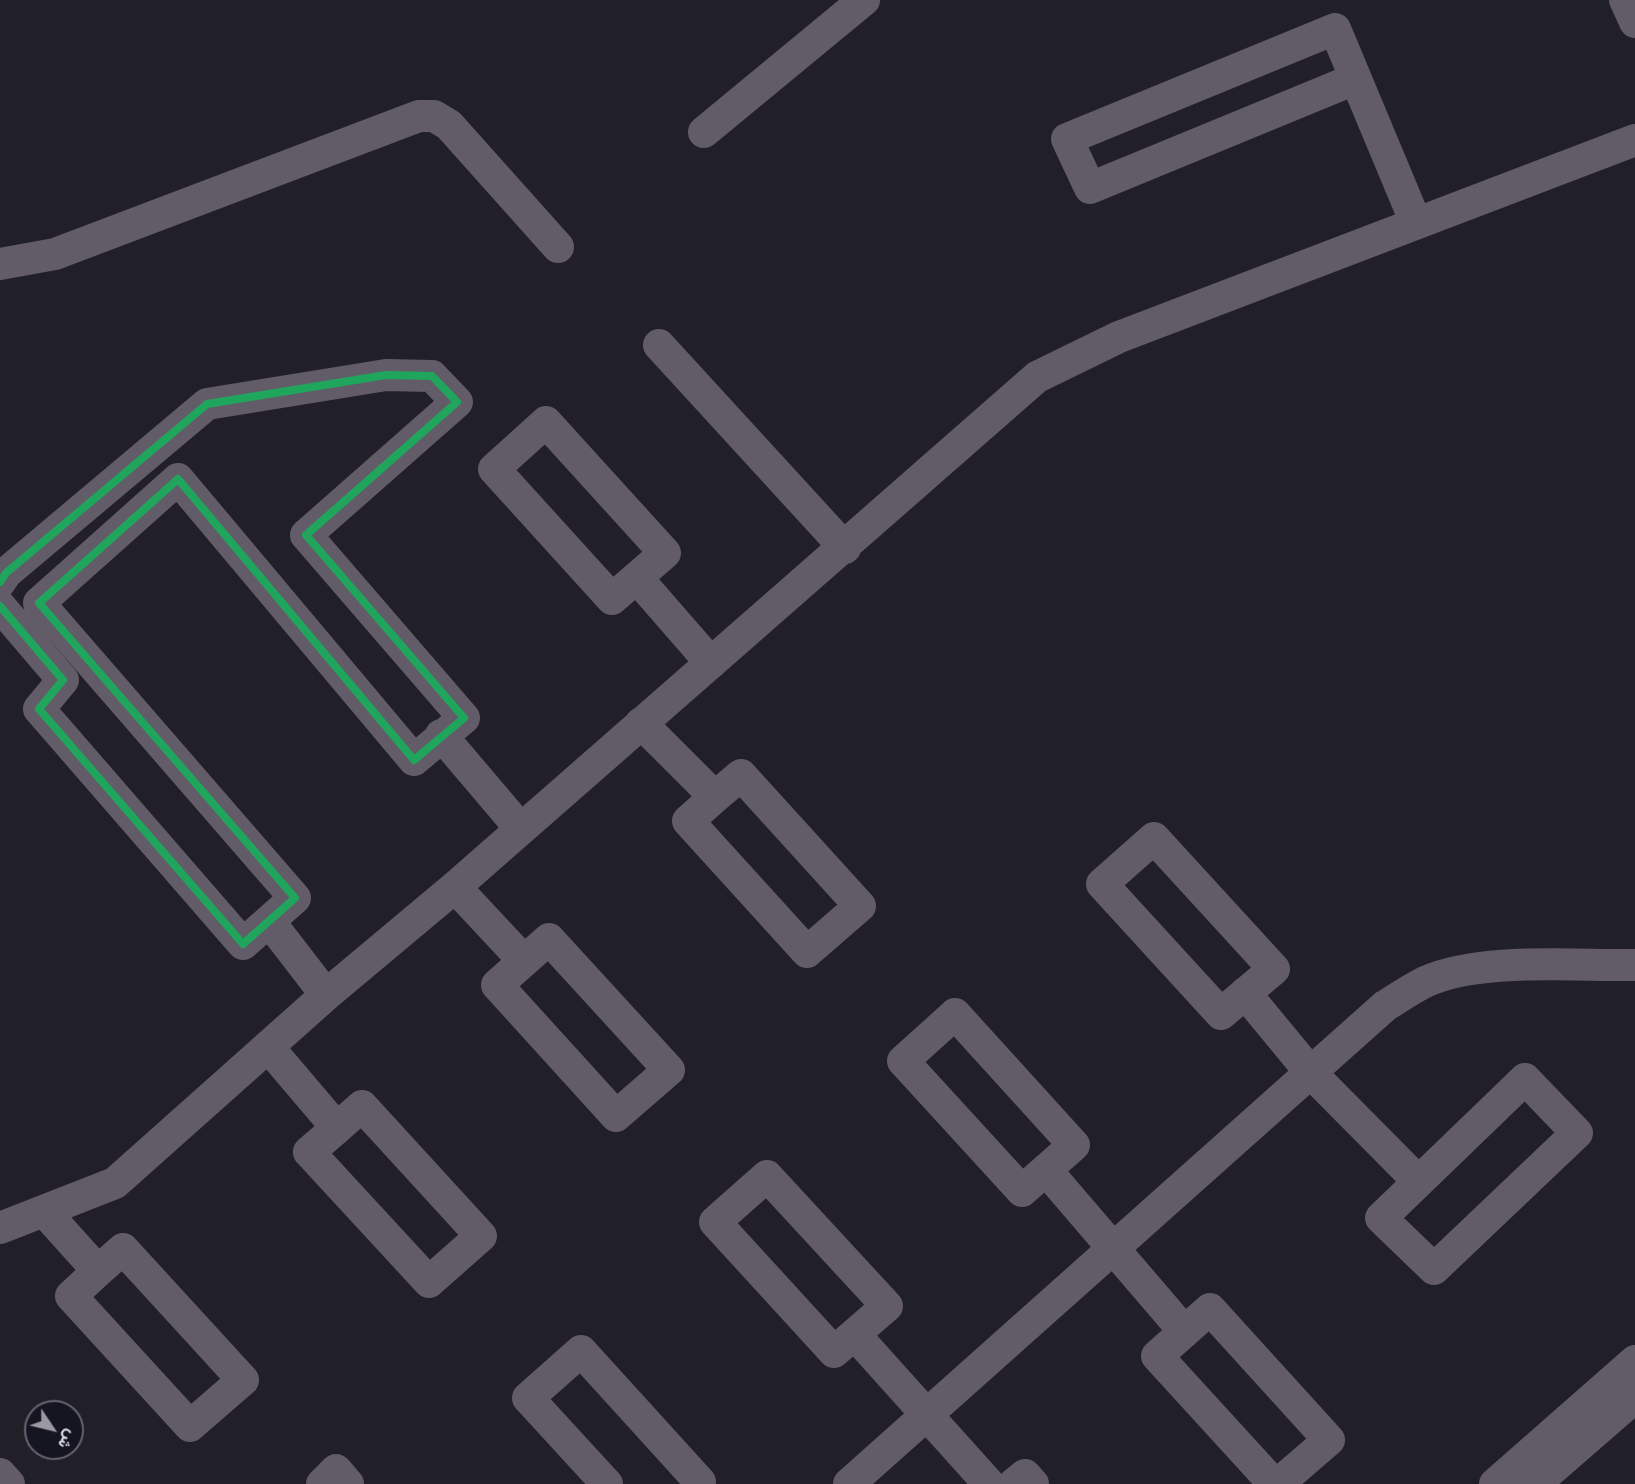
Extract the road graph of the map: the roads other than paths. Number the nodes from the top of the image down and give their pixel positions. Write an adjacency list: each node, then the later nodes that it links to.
1 (864, 0): 5 (street)
2 (1625, 0): 3 (street)
3 (1635, 22)
4 (1355, 79): 7 (street)
5 (704, 132)
6 (1635, 140): 7 (street)
7 (1416, 223): 11 (street)
8 (558, 247): 9 (street)
9 (0, 264)
10 (659, 345): 11 (street)
11 (844, 548): 15 (street)
12 (637, 578): 12 (street); 15 (street)
13 (0, 582): 17 (street)
14 (0, 606): 21 (street)
15 (711, 663): 16 (street)
16 (641, 723): 18 (street); 19 (street)
17 (441, 735): 19 (street); 21 (street)
18 (716, 797): 18 (street)
19 (520, 828): 20 (street)
20 (455, 886): 22 (street); 25 (street)
21 (269, 921): 25 (street)
22 (524, 961): 22 (street)
23 (1635, 965): 27 (street)
24 (1245, 993): 24 (street); 27 (street)
25 (326, 995): 26 (street)
26 (269, 1048): 28 (street); 31 (street)
27 (1311, 1073): 30 (street); 33 (street)
28 (336, 1128): 28 (street)
29 (1046, 1170): 29 (street); 33 (street)
30 (1418, 1182): 30 (street)
31 (45, 1212): 32 (street); 34 (street)
32 (0, 1228)
33 (1114, 1248): 35 (street); 39 (street)
34 (98, 1271): 34 (street)
35 (1184, 1331): 50 (street); 50 (street)
36 (856, 1336): 36 (street); 39 (street)
37 (1635, 1362): 51 (street)
38 (1635, 1397): 52 (street)
39 (928, 1413): 46 (street); 47 (street)
40 (0, 1474): 41 (street)
41 (9, 1484)
42 (322, 1484): 43 (street)
43 (348, 1484)
44 (607, 1484): 45 (street)
45 (697, 1484)
46 (849, 1484)
47 (989, 1484)
48 (1014, 1484): 49 (street)
49 (1033, 1484)
50 (1276, 1484)
51 (1495, 1484)
52 (1535, 1484)

